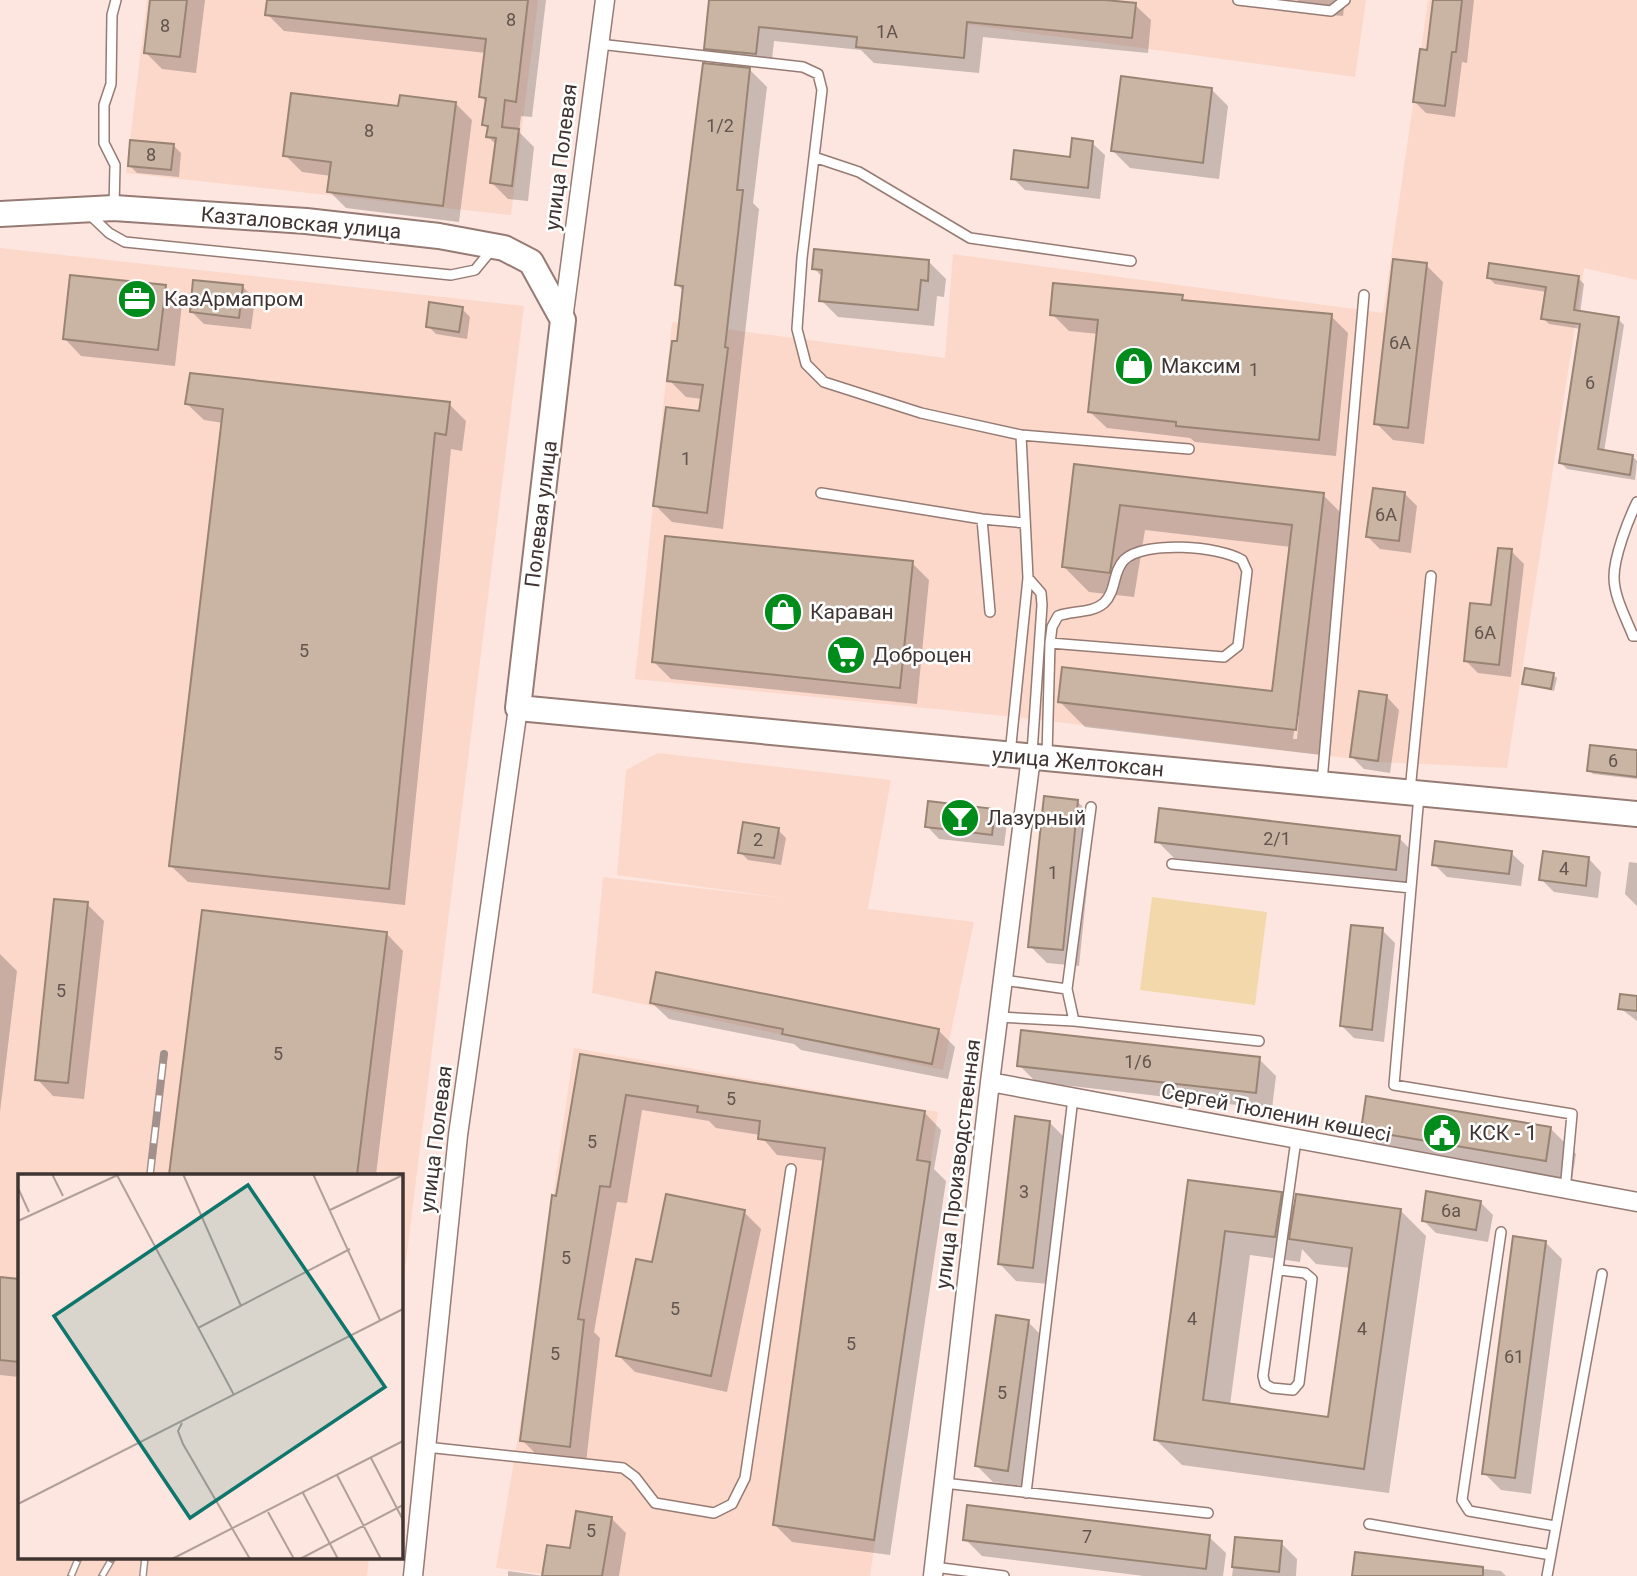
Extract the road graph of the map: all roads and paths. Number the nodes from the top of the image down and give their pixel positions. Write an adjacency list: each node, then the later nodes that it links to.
1 (116, 0): 7 (lane)
2 (605, 0): 5 (street, улица Полевая)
3 (1238, 0): 4 (lane)
4 (1345, 0)
5 (599, 44): 6 (lane); 13 (street, улица Полевая)
6 (814, 157): 11 (lane); 14 (lane)
7 (114, 208): 8 (street, Казталовская улица); 10 (street, Казталовская улица)
8 (86, 210): 9 (street, Казталовская улица); 10 (lane)
9 (0, 214)
10 (495, 247): 13 (street, Казталовская улица)
11 (1130, 261)
12 (1364, 295): 27 (lane)
13 (563, 320): 25 (street, Полевая улица)
14 (1021, 435): 15 (lane); 19 (lane)
15 (1189, 449)
16 (821, 493): 18 (lane)
17 (1637, 502): 23 (lane)
18 (982, 519): 19 (lane); 22 (lane)
19 (1025, 523): 21 (lane)
20 (1431, 576): 28 (lane)
21 (1028, 578): 26 (lane); 26 (lane)
22 (990, 612)
23 (1637, 636)
24 (1050, 643): 24 (lane); 26 (lane)
25 (518, 708): 26 (street, улица Желтоксан); 47 (street, улица Полевая)
26 (1029, 757): 27 (street, улица Желтоксан); 33 (street, улица Производственная)
27 (1322, 784): 28 (street, улица Желтоксан)
28 (1415, 793): 30 (street, улица Желтоксан); 32 (lane)
29 (1091, 807): 34 (lane)
30 (1637, 814)
31 (1172, 864): 32 (lane)
32 (1411, 888): 42 (lane)
33 (1003, 980): 34 (lane); 35 (street, улица Производственная)
34 (1066, 989): 36 (lane)
35 (998, 1017): 36 (lane); 38 (street, улица Производственная)
36 (1074, 1021): 37 (lane)
37 (1259, 1041)
38 (990, 1082): 39 (street, Сергей Тюленин көшесі); 48 (street, улица Производственная)
39 (1073, 1098): 40 (street, Сергей Тюленин көшесі); 49 (lane)
40 (1296, 1140): 42 (street, Сергей Тюленин көшесі); 45 (lane)
41 (791, 1169): 47 (lane)
42 (1565, 1191): 43 (street, Сергей Тюленин көшесі)
43 (1637, 1202)
44 (1501, 1232): 52 (lane)
45 (1280, 1270): 45 (lane)
46 (1602, 1274): 52 (lane)
47 (426, 1447): 55 (street, улица Полевая)
48 (944, 1483): 49 (lane); 54 (street, улица Производственная)
49 (1026, 1493): 50 (lane)
50 (1208, 1513)
51 (1369, 1524): 53 (lane)
52 (1555, 1526): 53 (lane)
53 (1551, 1555): 57 (lane)
54 (934, 1572): 56 (lane)
55 (413, 1576)
56 (1003, 1576)
57 (1547, 1576)

